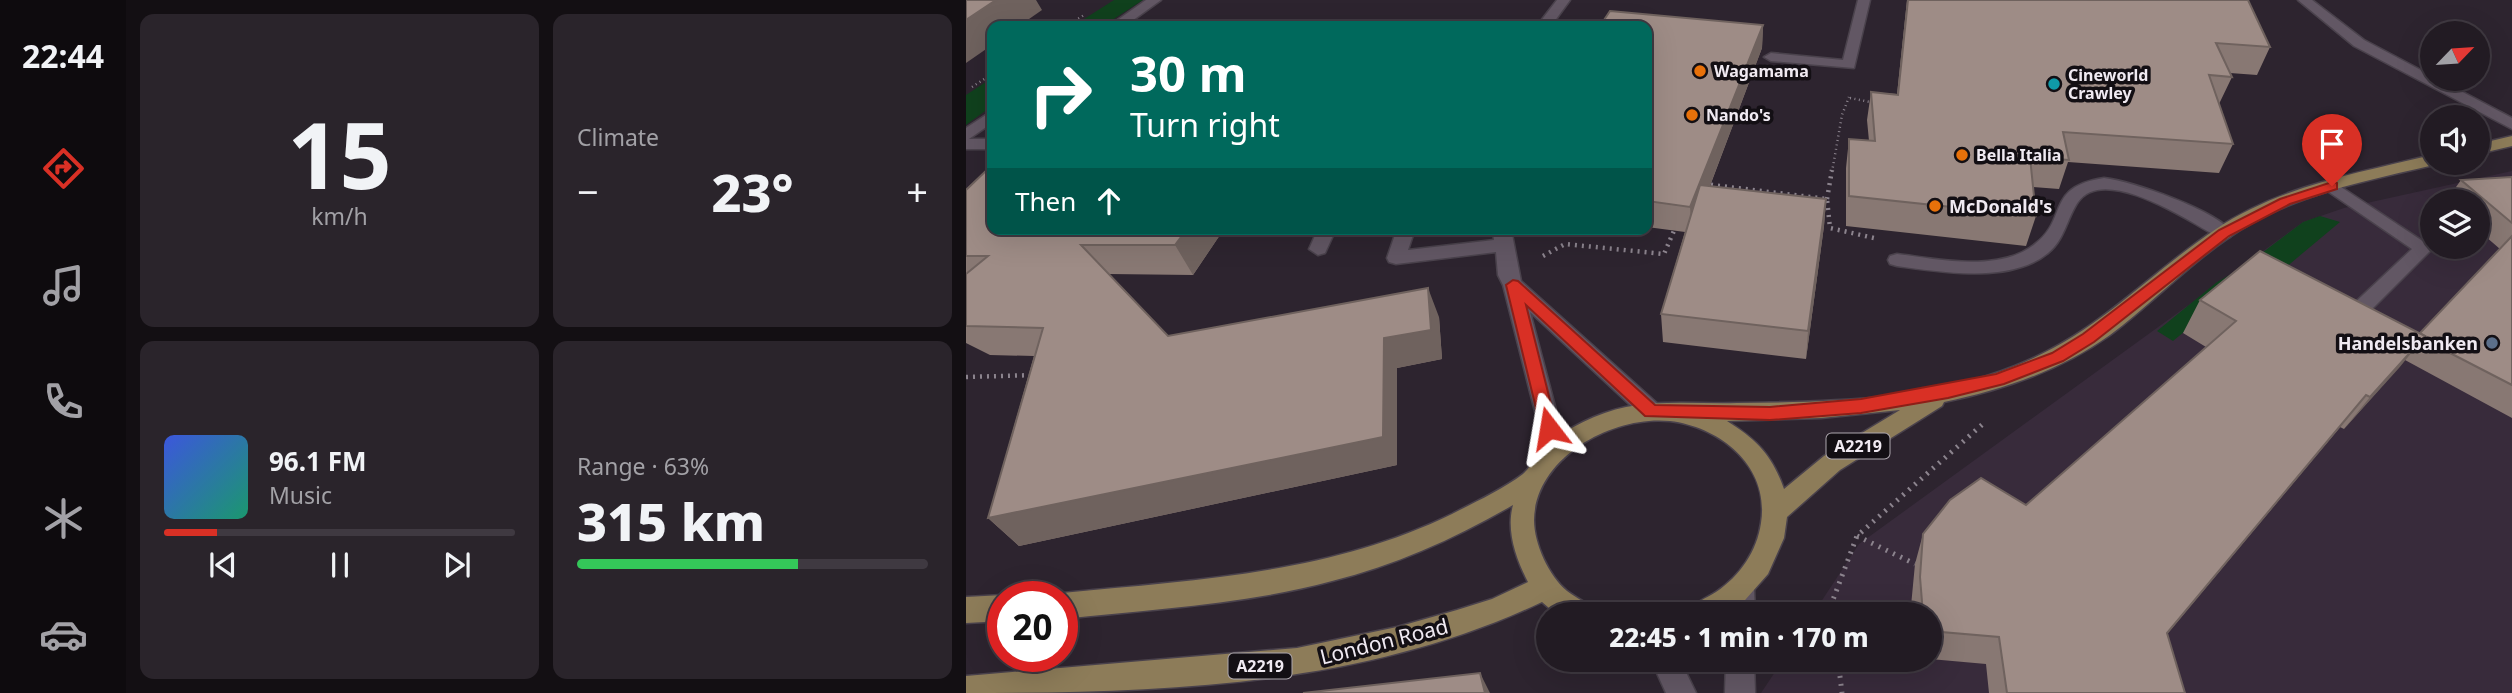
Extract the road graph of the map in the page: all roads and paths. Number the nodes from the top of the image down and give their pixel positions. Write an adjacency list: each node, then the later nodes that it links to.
1 (1155, 0): 5 (street)
2 (1564, 0): 6 (street)
3 (1864, 0): 8 (street)
4 (2304, 0): 14 (street)
5 (1124, 21)
6 (1548, 21)
7 (1771, 57): 8 (street)
8 (1849, 65): 11 (path)
9 (987, 77): 10 (path)
10 (966, 91)
11 (1849, 98): 12 (path); 23 (path)
12 (1876, 103)
13 (987, 120): 15 (street)
14 (2512, 124)
15 (966, 136)
16 (2512, 141): 19 (main road)
17 (966, 144): 18 (street)
18 (987, 144)
19 (2490, 146)
20 (2420, 163): 22 (main road, A2219)
21 (1692, 183): 23 (path)
22 (2332, 186): 25 (main road, A2219); 32 (street)
23 (1827, 199): 30 (path)
24 (1678, 219): 31 (path)
25 (2224, 233): 30 (street); 35 (main road, A2219)
26 (1324, 235): 29 (street)
27 (1404, 235): 28 (street)
28 (1503, 237): 31 (street)
29 (1318, 249)
30 (1897, 260)
31 (1511, 280): 36 (street); 39 (street)
32 (2354, 315)
33 (1045, 374): 34 (path)
34 (966, 377)
35 (1948, 392): 37 (main road, A2219); 41 (main road, A2219)
36 (1651, 411): 37 (main road, A2219); 39 (main road, A2219)
37 (1678, 412): 41 (main road, A2219)
38 (1987, 421): 42 (path)
39 (1555, 452): 40 (main road, A2219)
40 (1533, 480): 44 (main road, A2219); 48 (main road, A2219)
41 (1776, 511): 46 (main road, A2219)
42 (1857, 536): 43 (path); 47 (path)
43 (1915, 564)
44 (1544, 588): 45 (main road, A2219); 54 (main road, London Road / A2219)
45 (1560, 602)
46 (1741, 602)
47 (1832, 602)
48 (1078, 604)
49 (987, 609): 50 (main road)
50 (966, 610)
51 (1671, 672): 55 (street)
52 (1741, 672): 56 (street)
53 (1839, 672): 57 (path)
54 (966, 691)
55 (1681, 693)
56 (1740, 693)
57 (1842, 693)

